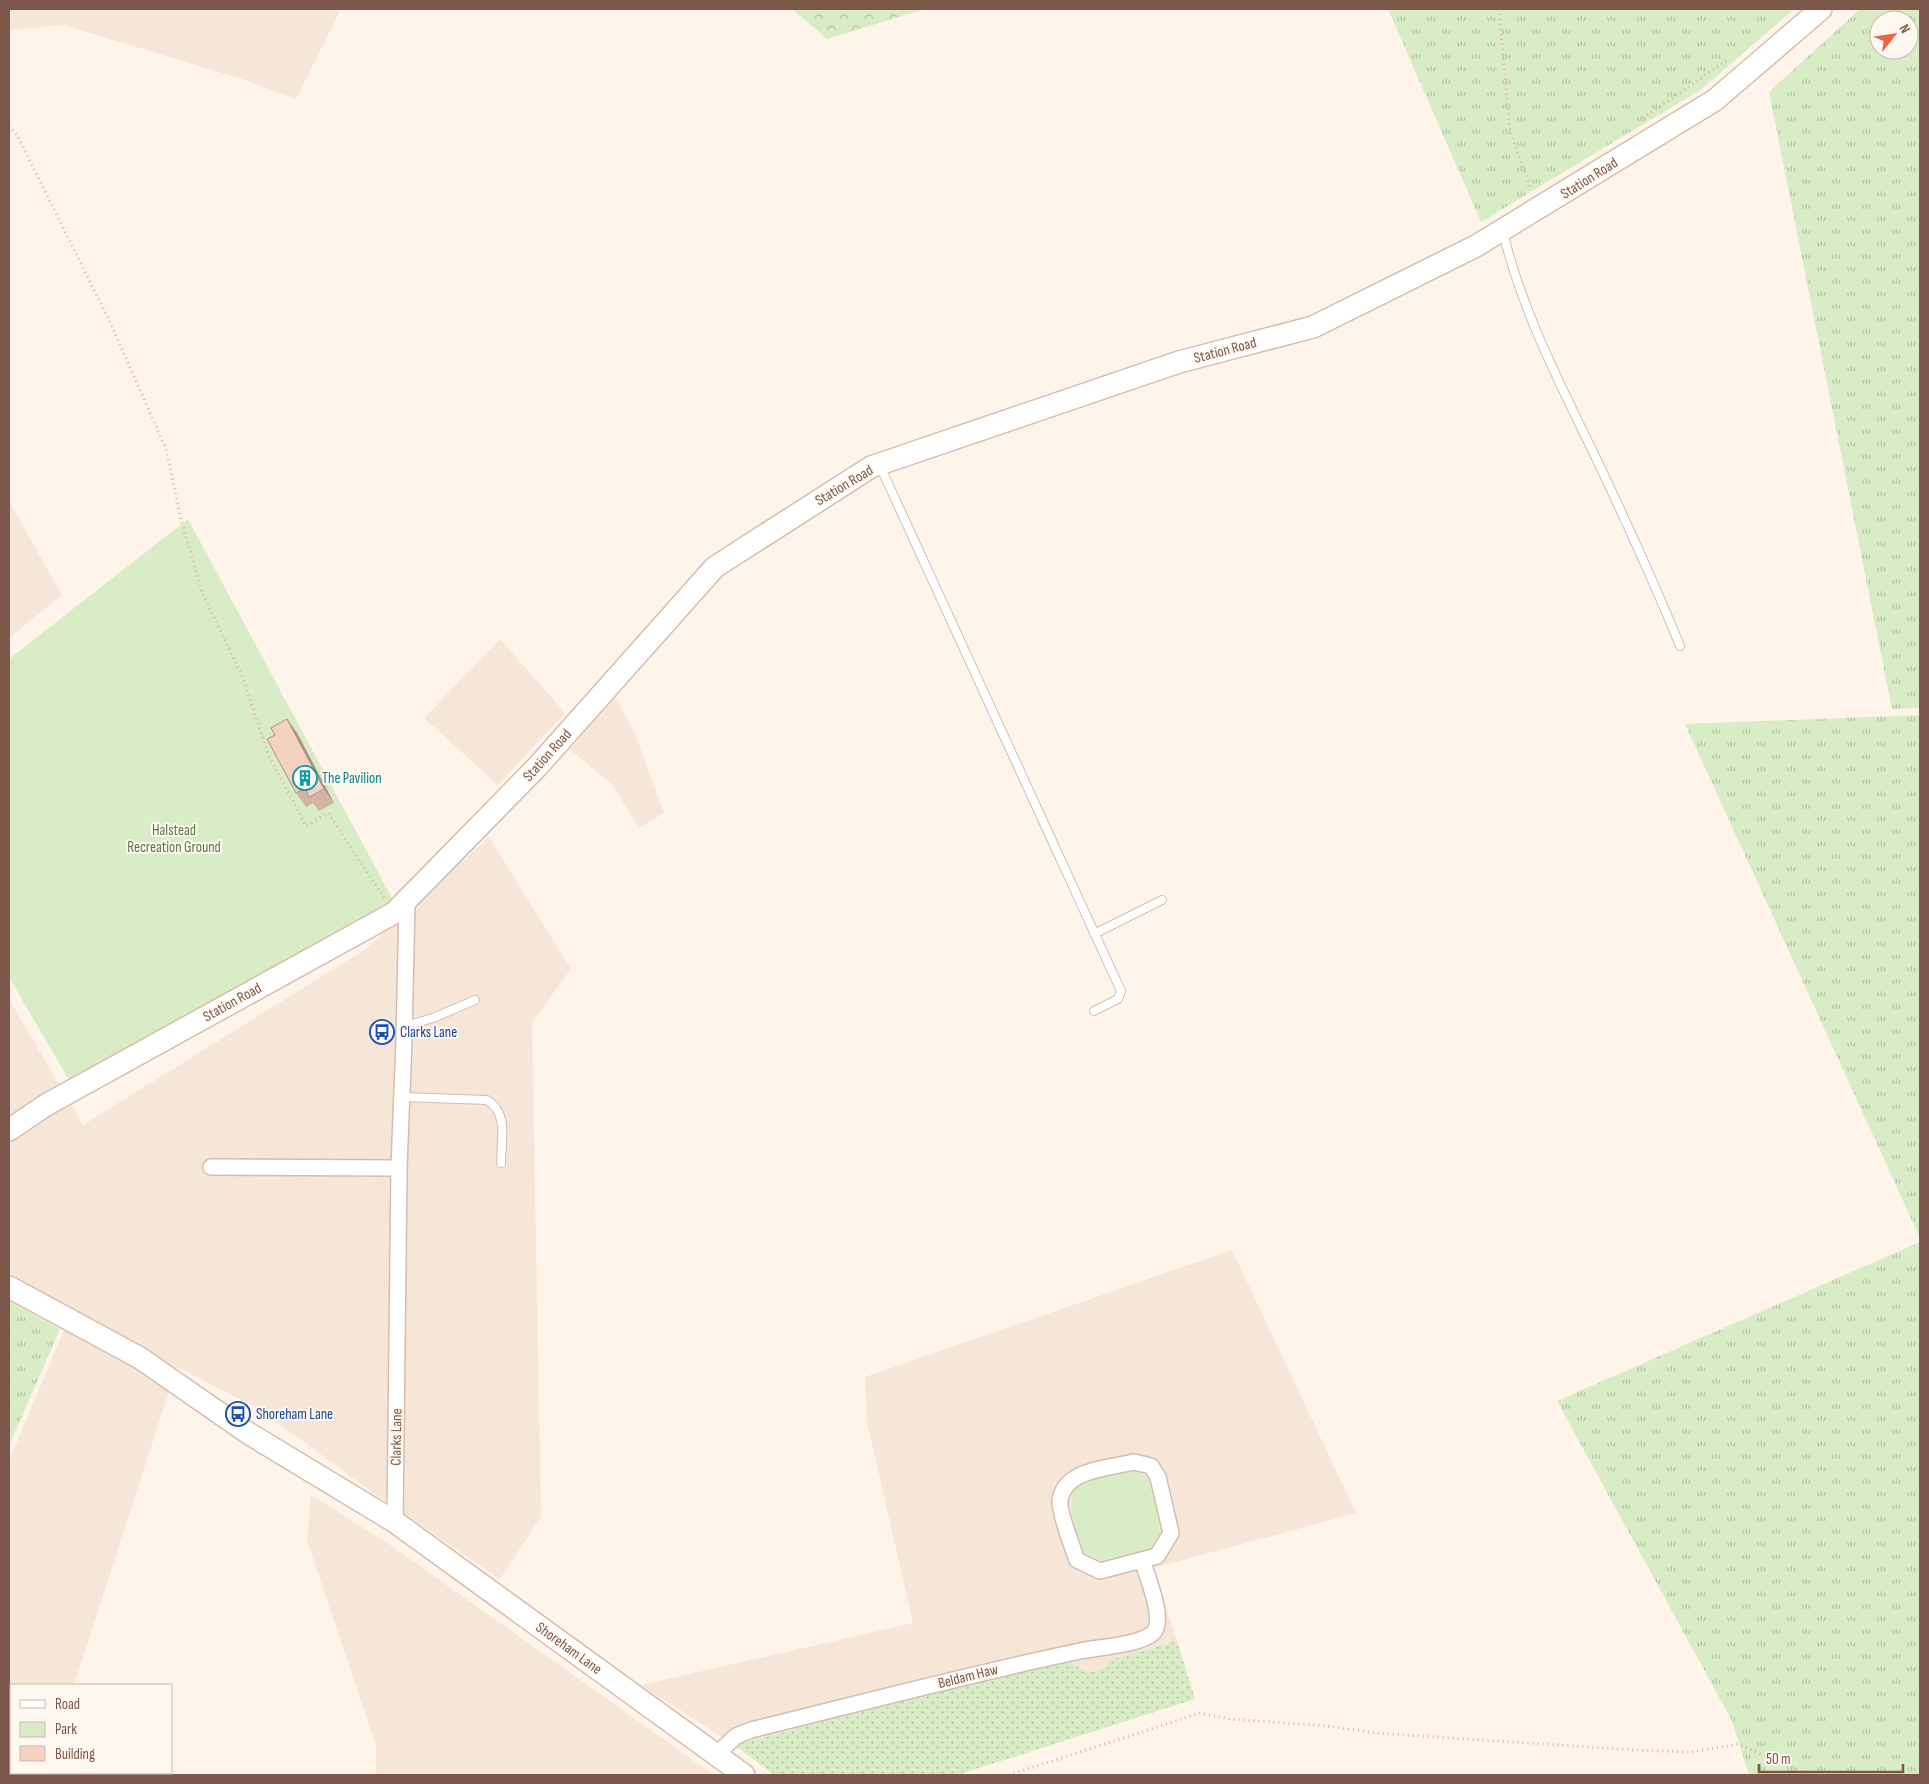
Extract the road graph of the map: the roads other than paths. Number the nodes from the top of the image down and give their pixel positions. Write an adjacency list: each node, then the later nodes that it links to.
1 (1821, 9): 2 (street, Station Road)
2 (1502, 230): 3 (street, Station Road); 4 (lane)
3 (879, 464): 6 (street, Station Road); 7 (lane)
4 (1680, 646)
5 (1162, 900): 7 (lane)
6 (400, 908): 10 (street, Clarks Lane); 12 (street, Station Road)
7 (1094, 934): 9 (lane)
8 (475, 1000): 10 (lane)
9 (1094, 1011)
10 (405, 1026): 11 (street, Clarks Lane)
11 (402, 1097): 13 (lane); 15 (street, Clarks Lane)
12 (9, 1130)
13 (500, 1163)
14 (211, 1167): 15 (street)
15 (399, 1168): 17 (street, Clarks Lane)
16 (9, 1287): 17 (street, Shoreham Lane)
17 (395, 1522): 19 (street, Shoreham Lane)
18 (1142, 1560): 18 (street); 19 (street, Beldam Haw)
19 (716, 1754): 20 (street, Shoreham Lane)
20 (744, 1775)

